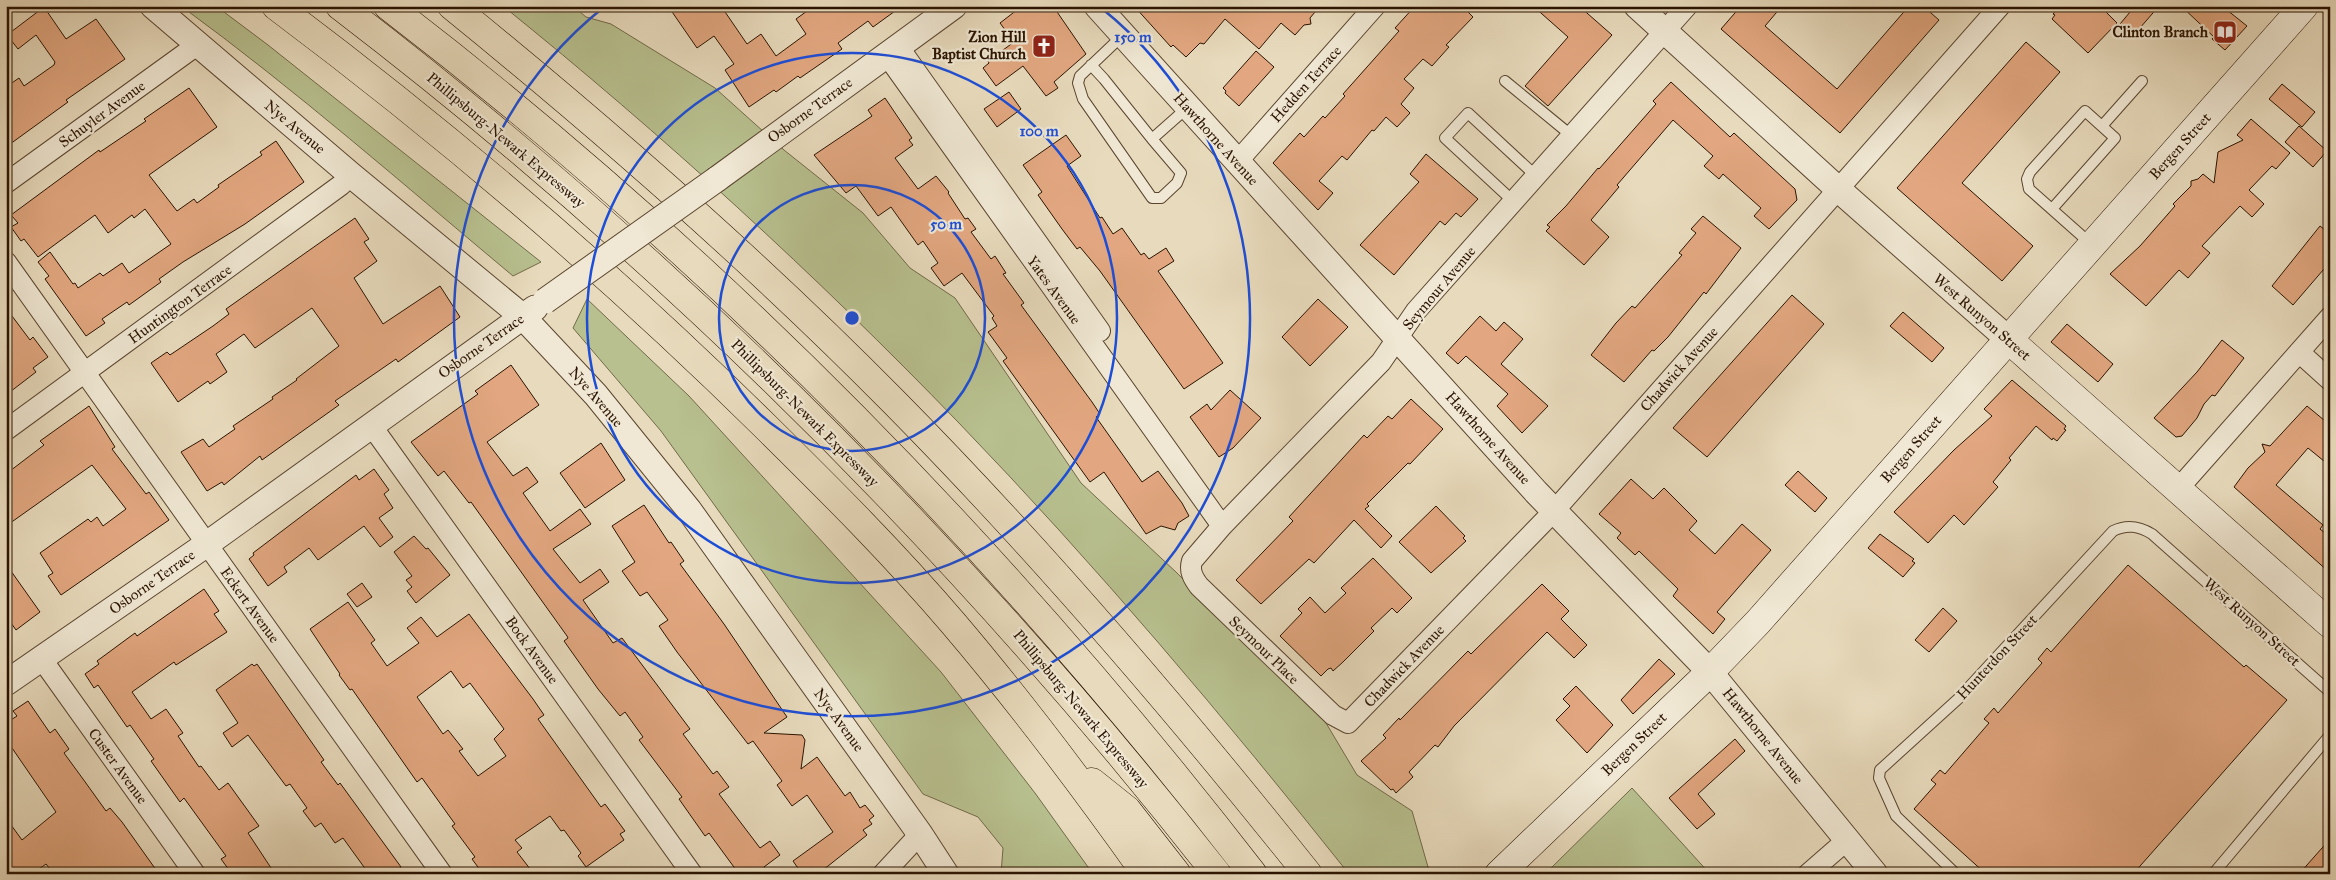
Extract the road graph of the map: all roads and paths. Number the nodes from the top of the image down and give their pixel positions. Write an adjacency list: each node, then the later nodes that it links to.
1 (153, 6): 15 (street, Nye Avenue)
2 (276, 6): 55 (highway)
3 (340, 6): 65 (highway, Phillipsburg-Newark Expressway)
4 (388, 6): 66 (highway, Phillipsburg-Newark Expressway)
5 (452, 6): 67 (highway)
6 (954, 6): 16 (street, Osborne Terrace)
7 (1097, 6): 14 (street, Hawthorne Avenue)
8 (1375, 6): 24 (street, Hedden Terrace)
9 (1638, 6): 13 (street, West Runyon Street)
10 (1686, 6): 13 (street, Seymour Avenue)
11 (2000, 6): 28 (street, Chadwick Avenue)
12 (2304, 6): 31 (main road, Bergen Street)
13 (1665, 30): 22 (street, Seymour Avenue); 28 (street, West Runyon Street)
14 (1123, 35): 17 (lane); 20 (street, Hawthorne Avenue)
15 (197, 44): 25 (street, Nye Avenue); 27 (street, Schuyler Avenue)
16 (892, 50): 33 (street, Osborne Terrace, bridge); 44 (street, Yates Avenue)
17 (1091, 65): 23 (lane); 23 (lane)
18 (1506, 80): 22 (lane)
19 (2142, 81): 21 (lane)
20 (1187, 108): 23 (lane); 24 (street, Hawthorne Avenue)
21 (2102, 126): 30 (lane); 30 (lane)
22 (1572, 136): 26 (street, Seymour Avenue)
23 (1152, 139)
24 (1236, 162): 35 (street, Hawthorne Avenue)
25 (351, 175): 33 (street, Nye Avenue); 38 (street, Huntington Terrace)
26 (1536, 176): 29 (street, Seymour Avenue); 29 (lane)
27 (6, 183)
28 (1839, 190): 36 (street, West Runyon Street); 43 (street, Chadwick Avenue)
29 (1514, 202): 35 (street, Seymour Avenue)
30 (2052, 209): 31 (lane)
31 (2092, 245): 36 (main road, Bergen Street)
32 (6, 262): 38 (street, Eckert Avenue)
33 (523, 317): 40 (street, Osborne Terrace); 56 (street, Nye Avenue)
34 (2330, 317): 37 (street)
35 (1398, 337): 43 (street, Hawthorne Avenue); 44 (street, Seymour Avenue)
36 (2008, 339): 42 (main road, West Runyon Street); 50 (main road, Bergen Street)
37 (2298, 352): 39 (street); 42 (street)
38 (86, 373): 41 (street, Huntington Terrace); 46 (street, Eckert Avenue)
39 (2330, 380)
40 (371, 425): 46 (street, Osborne Terrace); 60 (street, Bock Avenue)
41 (6, 430)
42 (2178, 489): 48 (main road, West Runyon Street)
43 (1554, 511): 50 (street, Hawthorne Avenue); 53 (street, Chadwick Avenue)
44 (1227, 521): 47 (street, Seymour Avenue)
45 (2152, 534): 52 (lane, West Runyon Street); 71 (lane, Hunterdon Street)
46 (207, 544): 49 (street, Osborne Terrace); 59 (street, Eckert Avenue)
47 (1190, 568): 53 (street, Seymour Place)
48 (2330, 624)
49 (41, 658): 51 (street, Osborne Terrace); 58 (street, Custer Avenue)
50 (1710, 672): 57 (street, Hawthorne Avenue); 68 (main road, Bergen Street)
51 (6, 683)
52 (2330, 692)
53 (1348, 723)
54 (2330, 736): 72 (lane)
55 (1062, 758): 63 (highway); 64 (highway)
56 (920, 834): 61 (street); 62 (street, Nye Avenue)
57 (1846, 840): 69 (street); 70 (street, Hawthorne Avenue)
58 (195, 874)
59 (442, 874)
60 (692, 874)
61 (883, 874)
62 (946, 874)
63 (1146, 874)
64 (1177, 874)
65 (1217, 874)
66 (1253, 874)
67 (1308, 874)
68 (1499, 874)
69 (1808, 874)
70 (1875, 874)
71 (1956, 874)
72 (2213, 874)

